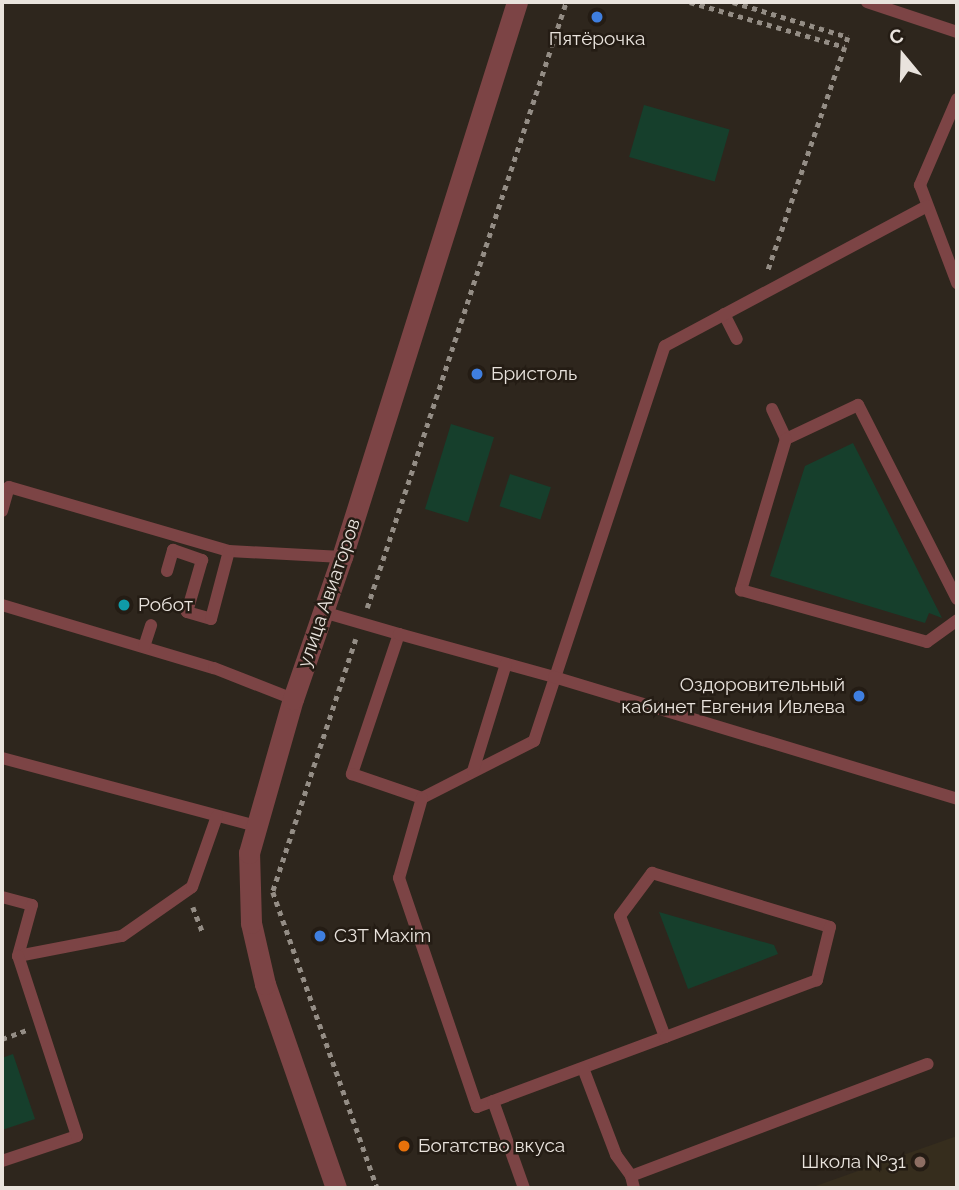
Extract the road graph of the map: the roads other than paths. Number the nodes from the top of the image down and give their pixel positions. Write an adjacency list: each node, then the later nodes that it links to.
1 (517, 2): 13 (street, улица Авиаторов)
2 (867, 2): 3 (lane)
3 (957, 32)
4 (957, 99): 5 (lane)
5 (927, 206): 6 (lane); 7 (lane)
6 (957, 283)
7 (724, 314): 8 (lane); 23 (lane)
8 (737, 339)
9 (772, 409): 10 (lane)
10 (786, 439): 15 (lane); 18 (lane)
11 (2, 511): 12 (lane)
12 (229, 551): 13 (lane); 14 (lane)
13 (342, 557): 17 (street, улица Авиаторов)
14 (167, 571)
15 (957, 599)
16 (2, 605): 21 (lane)
17 (323, 612): 20 (lane); 24 (street, улица Авиаторов)
18 (957, 621)
19 (151, 625): 21 (lane)
20 (400, 634): 22 (lane); 27 (lane)
21 (144, 647): 24 (lane)
22 (506, 664): 23 (lane); 26 (lane)
23 (554, 677): 26 (lane); 28 (lane)
24 (293, 699): 30 (street, улица Авиаторов)
25 (2, 758): 29 (lane)
26 (473, 771): 27 (lane)
27 (422, 798): 36 (lane)
28 (957, 799)
29 (217, 816): 30 (lane); 32 (lane)
30 (255, 826): 39 (street, улица Авиаторов)
31 (2, 897): 32 (lane)
32 (18, 956): 37 (lane)
33 (665, 1037): 33 (lane); 35 (lane)
34 (928, 1064): 38 (lane)
35 (583, 1068): 36 (lane); 38 (lane)
36 (493, 1101): 40 (lane)
37 (2, 1161)
38 (633, 1182)
39 (336, 1188)
40 (524, 1188)

